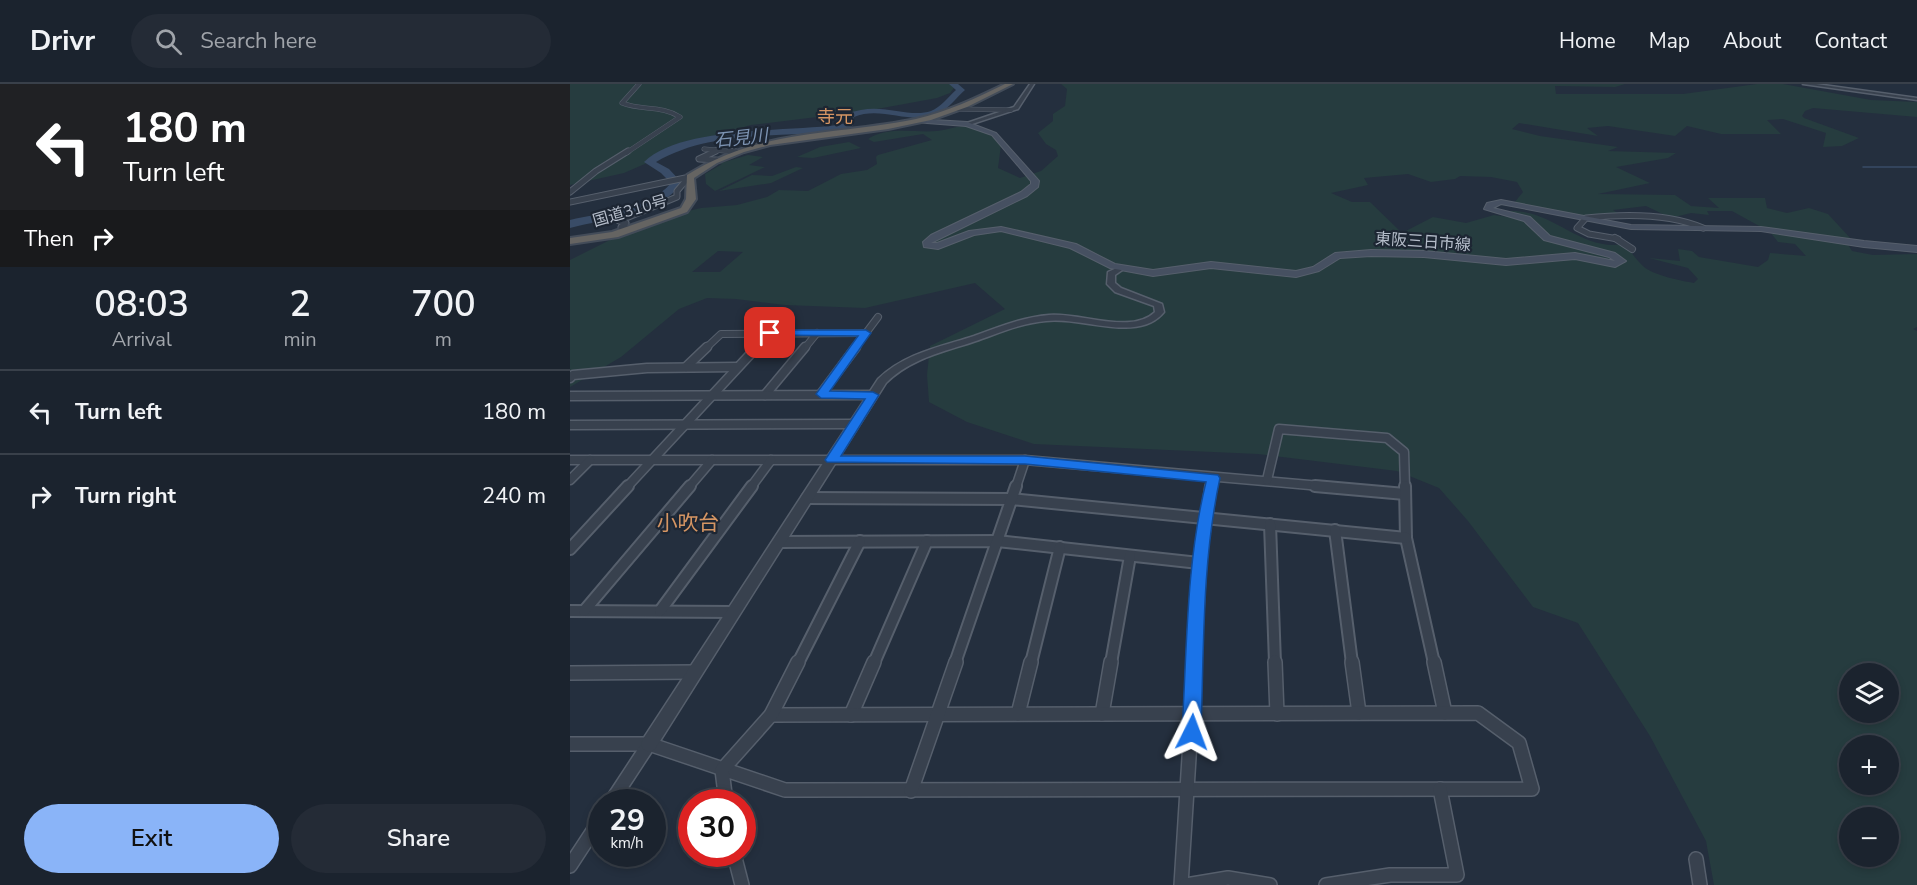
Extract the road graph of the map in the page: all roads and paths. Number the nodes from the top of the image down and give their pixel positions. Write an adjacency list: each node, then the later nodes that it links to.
1 (639, 84): 15 (street)
2 (1010, 84): 6 (highway)
3 (1032, 84): 7 (street)
4 (1805, 84): 5 (street)
5 (1917, 99)
6 (956, 110): 7 (street); 8 (highway)
7 (1011, 110): 9 (street)
8 (916, 121): 9 (main road, 東阪三日市線); 12 (highway)
9 (967, 124): 24 (main road, 東阪三日市線)
10 (704, 150): 11 (street)
11 (719, 150): 12 (street); 13 (street)
12 (736, 152): 13 (highway)
13 (716, 160): 14 (highway)
14 (690, 177): 16 (street); 17 (street); 18 (highway, 国道310号)
15 (570, 192)
16 (570, 202)
17 (657, 207): 18 (street); 20 (street)
18 (684, 210): 20 (highway, 国道310号)
19 (1586, 218): 22 (street); 23 (main road, 東阪三日市線); 24 (main road, 東阪三日市線)
20 (630, 229): 21 (highway, 国道310号)
21 (570, 241)
22 (1632, 249)
23 (1917, 249)
24 (1121, 268): 35 (street)
25 (878, 317): 28 (street)
26 (770, 333): 27 (street); 29 (street); 30 (street)
27 (817, 333): 28 (street); 34 (street)
28 (866, 333): 32 (street)
29 (687, 367): 30 (street); 31 (street)
30 (737, 368): 33 (street)
31 (570, 378)
32 (821, 394): 34 (street); 35 (street)
33 (712, 395): 34 (street); 36 (street); 39 (street)
34 (765, 395)
35 (873, 395): 37 (street)
36 (570, 396)
37 (854, 424): 39 (street); 45 (street)
38 (570, 425): 39 (street)
39 (685, 425): 40 (street)
40 (653, 459): 42 (street); 43 (street); 62 (street)
41 (570, 460): 42 (street)
42 (590, 460): 48 (street)
43 (712, 460): 44 (street); 66 (street)
44 (771, 460): 45 (street); 67 (street)
45 (832, 460): 46 (street); 51 (street)
46 (1025, 460): 47 (street); 52 (street)
47 (1213, 478): 49 (street); 53 (street)
48 (570, 480)
49 (1267, 480): 50 (street); 50 (street)
50 (1405, 494): 56 (street)
51 (807, 498): 52 (street); 60 (street)
52 (1011, 499): 53 (street); 59 (street)
53 (1204, 517): 54 (street); 64 (street)
54 (1270, 524): 55 (street); 76 (street)
55 (1335, 530): 56 (street); 72 (street)
56 (1406, 538): 73 (street)
57 (860, 541): 58 (street); 60 (street); 79 (street)
58 (927, 541): 59 (street); 77 (street)
59 (997, 541): 61 (street); 78 (street)
60 (779, 542): 68 (street)
61 (1060, 547): 63 (street); 74 (street)
62 (570, 549)
63 (1130, 556): 64 (street); 75 (street)
64 (1200, 563): 71 (street)
65 (570, 611): 66 (street)
66 (584, 611): 67 (street)
67 (660, 611): 68 (street)
68 (734, 612): 69 (street)
69 (695, 672): 70 (street); 81 (street)
70 (570, 673)
71 (1193, 713): 75 (street); 76 (street); 83 (street)
72 (1359, 713): 73 (street); 76 (street)
73 (1445, 713): 86 (street)
74 (1017, 714): 75 (street); 78 (street)
75 (1102, 714)
76 (1277, 714)
77 (851, 715): 78 (street); 79 (street)
78 (937, 715): 87 (street)
79 (771, 716): 82 (street)
80 (570, 744): 81 (street)
81 (649, 744): 82 (street); 84 (street)
82 (722, 770): 85 (street); 87 (street)
83 (1189, 788): 86 (street); 87 (street); 93 (street)
84 (620, 789)
85 (724, 789)
86 (1440, 789): 96 (street)
87 (910, 791)
88 (588, 838): 90 (street)
89 (1696, 859): 97 (street)
90 (570, 866)
91 (737, 867): 92 (street)
92 (742, 885)
93 (1181, 885)
94 (1186, 885): 95 (street)
95 (1270, 885)
96 (1326, 885)
97 (1700, 885)

